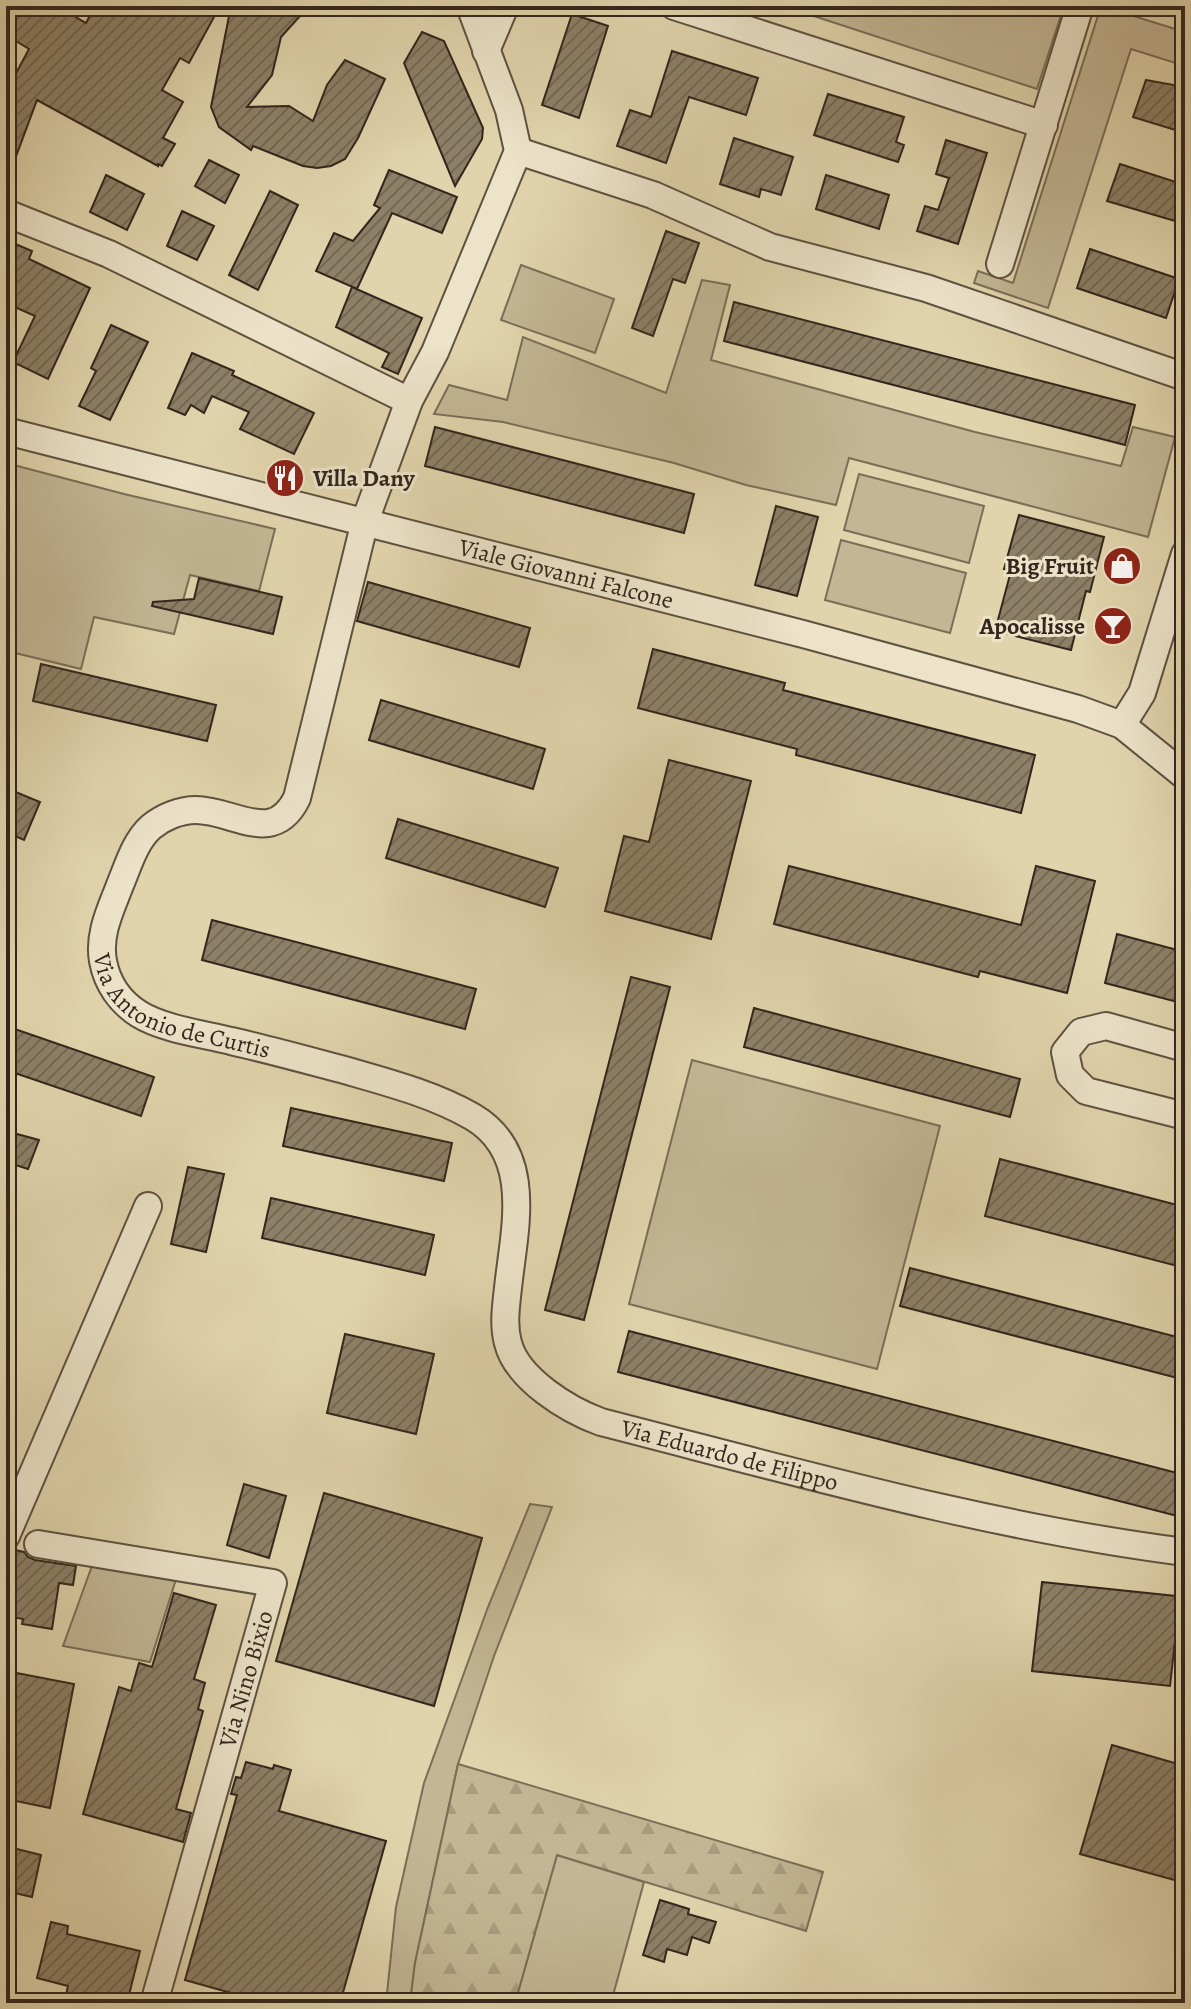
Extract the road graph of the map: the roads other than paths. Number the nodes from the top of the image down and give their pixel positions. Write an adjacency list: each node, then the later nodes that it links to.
1 (470, 6): 6 (street)
2 (505, 6): 6 (street)
3 (674, 6): 5 (street)
4 (1080, 6): 7 (street)
5 (744, 17): 7 (street)
6 (486, 51): 8 (street)
7 (1044, 125): 10 (street)
8 (518, 151): 11 (street); 12 (street)
9 (6, 213): 12 (street)
10 (1000, 264)
11 (1185, 377)
12 (409, 401): 14 (street)
13 (6, 431): 14 (street, Viale Giovanni Falcone)
14 (365, 521): 16 (street, Viale Giovanni Falcone); 20 (street, Via Antonio de Curtis)
15 (1185, 554): 16 (street)
16 (1122, 725): 17 (street, Viale Giovanni Falcone)
17 (1185, 776)
18 (1185, 1048): 19 (street)
19 (1185, 1116)
20 (500, 1142): 24 (street, Via Eduardo de Filippo)
21 (148, 1206): 22 (street)
22 (6, 1536)
23 (38, 1544): 25 (street, Via Nino Bixio)
24 (1185, 1552)
25 (154, 2003)

